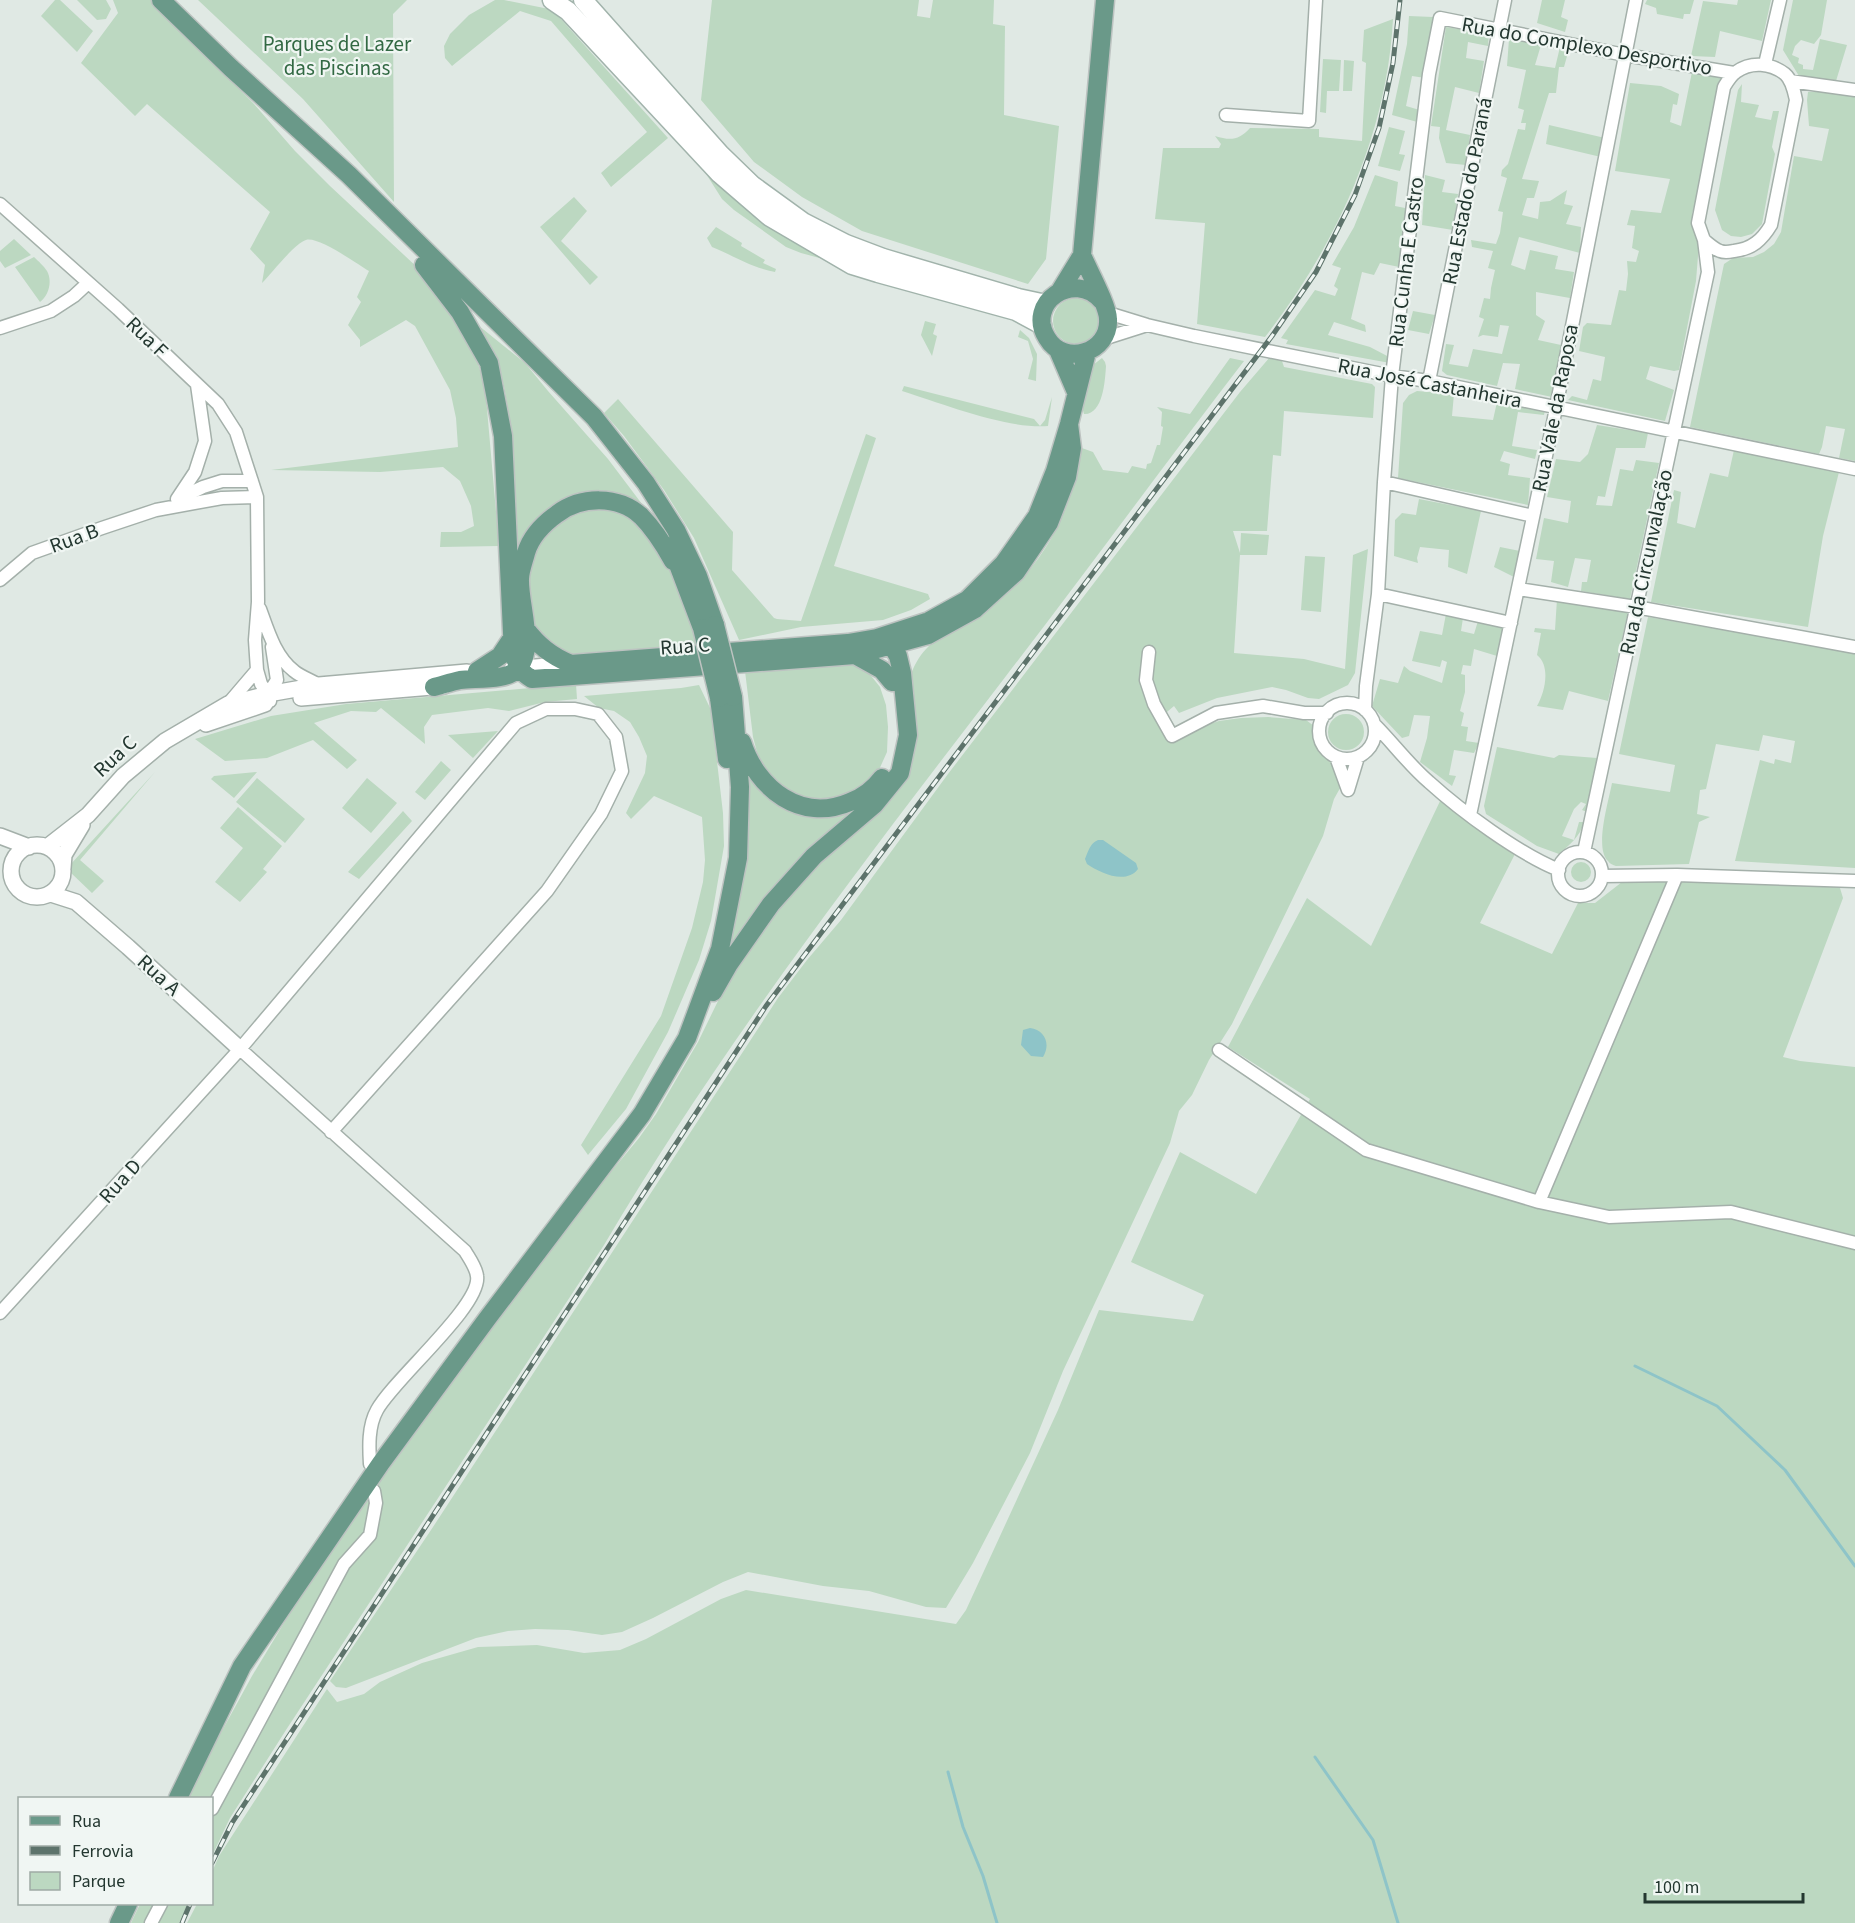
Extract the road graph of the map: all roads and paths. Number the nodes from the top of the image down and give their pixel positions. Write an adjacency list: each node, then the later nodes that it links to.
1 (161, 0): 13 (main road)
2 (552, 0): 28 (main road)
3 (583, 0): 26 (main road)
4 (1105, 0): 21 (main road)
5 (1316, 0): 17 (street)
6 (1505, 0): 10 (street, Rua Estado do Paraná)
7 (1636, 0): 11 (street, Rua Vale da Raposa)
8 (1780, 0): 12 (street)
9 (1440, 18): 10 (street, Rua do Complexo Desportivo); 34 (street, Rua Cunha E Castro)
10 (1498, 29): 11 (street, Rua do Complexo Desportivo); 35 (street, Rua Estado do Paraná)
11 (1625, 55): 14 (street, Rua do Complexo Desportivo); 38 (street, Rua Vale da Raposa)
12 (1765, 64): 14 (street); 15 (street)
13 (231, 68): 22 (main road); 55 (main road)
14 (1734, 73): 19 (street, Rua da Circunvalação)
15 (1790, 81): 16 (street); 20 (street)
16 (1855, 90)
17 (1226, 115)
18 (0, 204): 24 (street, Rua F)
19 (1704, 240): 20 (street); 23 (street, Rua da Circunvalação)
20 (1725, 252): 23 (street, Rua da Circunvalação)
21 (1082, 255): 25 (main road); 27 (main road)
22 (424, 265): 49 (main road); 56 (main road)
23 (1708, 272): 40 (street, Rua da Circunvalação)
24 (88, 283): 30 (street); 36 (street, Rua F)
25 (1060, 291): 26 (main road); 27 (main road)
26 (1046, 304): 28 (main road)
27 (1105, 307): 29 (street, Rua José Castanheira); 31 (main road)
28 (1042, 325): 32 (main road)
29 (1147, 325): 31 (street, Rua José Castanheira); 34 (street, Rua José Castanheira)
30 (0, 328)
31 (1103, 339): 33 (main road)
32 (1058, 350): 33 (main road); 37 (main road)
33 (1087, 352): 37 (main road, Rua C)
34 (1392, 376): 35 (street, Rua José Castanheira); 43 (street, Rua Cunha E Castro)
35 (1429, 381): 38 (street, Rua José Castanheira)
36 (197, 385): 42 (street, Rua F); 45 (street, Rua B)
37 (1076, 392): 39 (main road, Rua C)
38 (1556, 408): 40 (street, Rua José Castanheira); 47 (street, Rua Vale da Raposa)
39 (1069, 424): 57 (main road, Rua C); 59 (main road, Rua C)
40 (1673, 432): 41 (street, Rua José Castanheira); 53 (street, Rua da Circunvalação)
41 (1855, 469)
42 (252, 481): 44 (street, Rua F); 45 (street, Rua B)
43 (1384, 482): 47 (street); 51 (street, Rua Cunha E Castro)
44 (257, 497): 46 (street, Rua B); 52 (street, Rua F)
45 (177, 499): 46 (street, Rua B)
46 (156, 510): 48 (street, Rua B)
47 (1533, 516): 50 (street, Rua Vale da Raposa)
48 (0, 580)
49 (687, 584): 55 (main road); 56 (main road)
50 (1518, 589): 53 (street); 54 (street, Rua Vale da Raposa)
51 (1378, 594): 54 (street); 69 (street, Rua Cunha E Castro)
52 (258, 602): 58 (street); 64 (street)
53 (1636, 607): 60 (street); 91 (street, Rua da Circunvalação)
54 (1511, 623): 87 (street, Rua Vale da Raposa)
55 (709, 627): 71 (main road, bridge)
56 (518, 633): 63 (main road); 65 (main road); 66 (main road)
57 (928, 635): 59 (main road, Rua C); 67 (main road)
58 (271, 640): 68 (street); 72 (street)
59 (884, 642): 62 (main road, Rua C); 63 (main road, Rua C); 67 (main road)
60 (1855, 647)
61 (1149, 652): 76 (street)
62 (855, 655): 66 (main road, Rua C); 67 (main road)
63 (572, 664): 66 (street, Rua C)
64 (257, 670): 72 (street); 73 (street)
65 (477, 671): 66 (street, Rua C); 68 (street, Rua C)
66 (525, 674): 70 (main road)
67 (897, 678): 78 (main road); 100 (main road)
68 (319, 685): 72 (street, Rua C)
69 (1366, 686): 74 (street); 75 (street, Rua Cunha E Castro)
70 (434, 687): 72 (street, Rua C)
71 (726, 697): 78 (main road); 107 (main road)
72 (269, 698): 73 (street, Rua C); 80 (street, Rua C)
73 (228, 704): 80 (street, Rua C)
74 (1342, 704): 75 (street); 77 (street)
75 (1365, 710): 79 (street)
76 (1304, 713): 77 (street); 81 (street)
77 (1327, 713): 81 (street)
78 (735, 719): 100 (main road)
79 (1375, 725): 82 (street); 83 (street)
80 (177, 734): 86 (street, Rua C)
81 (1320, 736): 84 (street)
82 (1390, 741): 83 (street); 87 (street)
83 (1373, 743): 85 (street)
84 (1336, 757): 85 (street); 85 (street)
85 (1358, 757)
86 (88, 815): 90 (street, Rua C); 94 (street, Rua C)
87 (1470, 815): 93 (street)
88 (0, 836): 89 (street); 92 (street)
89 (29, 846): 90 (street); 92 (street)
90 (47, 847): 94 (street)
91 (1584, 852): 93 (street); 96 (street)
92 (13, 861): 98 (street)
93 (1559, 870): 96 (street)
94 (63, 871): 98 (street); 99 (street, Rua A)
95 (1677, 875): 96 (street); 97 (street); 104 (street)
96 (1602, 876)
97 (1855, 881)
98 (51, 894): 99 (street, Rua A)
99 (76, 903): 101 (street, Rua A)
100 (687, 1038): 107 (main road)
101 (240, 1049): 103 (street); 103 (street, Rua D); 106 (street, Rua D)
102 (1219, 1050): 104 (street)
103 (331, 1132): 108 (street)
104 (1539, 1202): 105 (street)
105 (1855, 1243)
106 (0, 1313)
107 (487, 1319): 110 (main road)
108 (370, 1464)
109 (374, 1491): 111 (street)
110 (178, 1797)
111 (213, 1807)
112 (128, 1905): 114 (main road)
113 (160, 1905): 115 (street)
114 (119, 1923)
115 (151, 1923)

